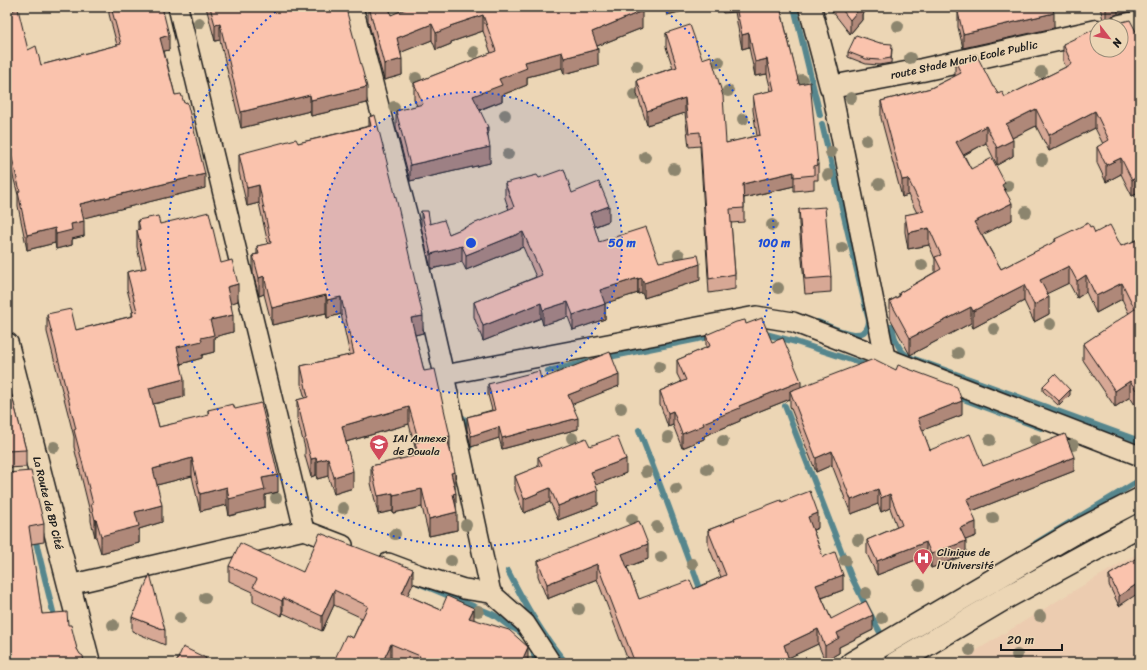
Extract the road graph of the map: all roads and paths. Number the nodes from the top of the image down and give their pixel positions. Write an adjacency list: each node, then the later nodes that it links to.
1 (178, 7): 14 (street)
2 (810, 7): 7 (street)
3 (349, 9): 10 (street)
4 (1140, 22): 5 (street)
5 (1129, 24)
6 (1089, 33): 7 (street, route Stade Mario Ecole Public)
7 (831, 87): 9 (street)
8 (7, 344): 15 (street, La Route de BP Cité)
9 (885, 357): 10 (street); 11 (street)
10 (444, 375): 16 (street)
11 (1140, 456)
12 (1140, 499): 19 (street)
13 (1140, 525): 20 (street)
14 (304, 530): 15 (street); 16 (street)
15 (69, 585): 17 (street, La Route de BP Cité)
16 (491, 593): 18 (street)
17 (89, 663)
18 (551, 663)
19 (852, 663)
20 (896, 663)

